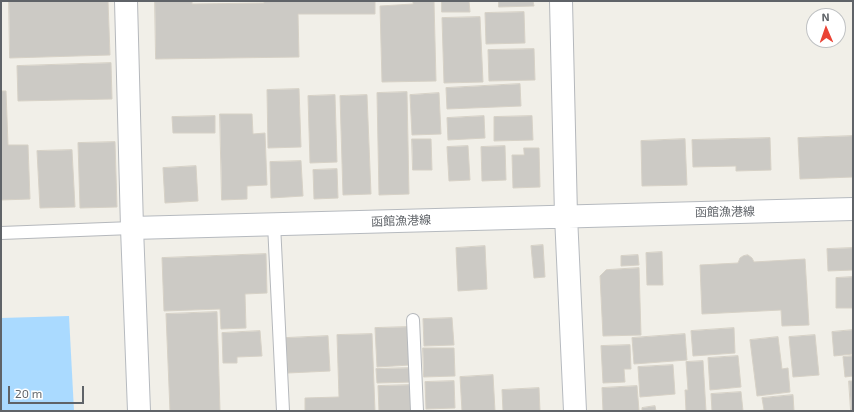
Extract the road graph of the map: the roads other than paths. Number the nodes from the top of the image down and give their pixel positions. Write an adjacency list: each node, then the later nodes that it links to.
1 (126, 1): 6 (main road)
2 (562, 1): 4 (main road)
3 (853, 209): 4 (main road, 函館漁港線)
4 (566, 216): 5 (main road, 函館漁港線); 12 (main road)
5 (274, 224): 6 (main road, 函館漁港線); 10 (lane)
6 (132, 228): 7 (lane); 9 (main road)
7 (1, 233)
8 (414, 320): 11 (lane)
9 (138, 411)
10 (283, 411)
11 (417, 411)
12 (575, 411)

